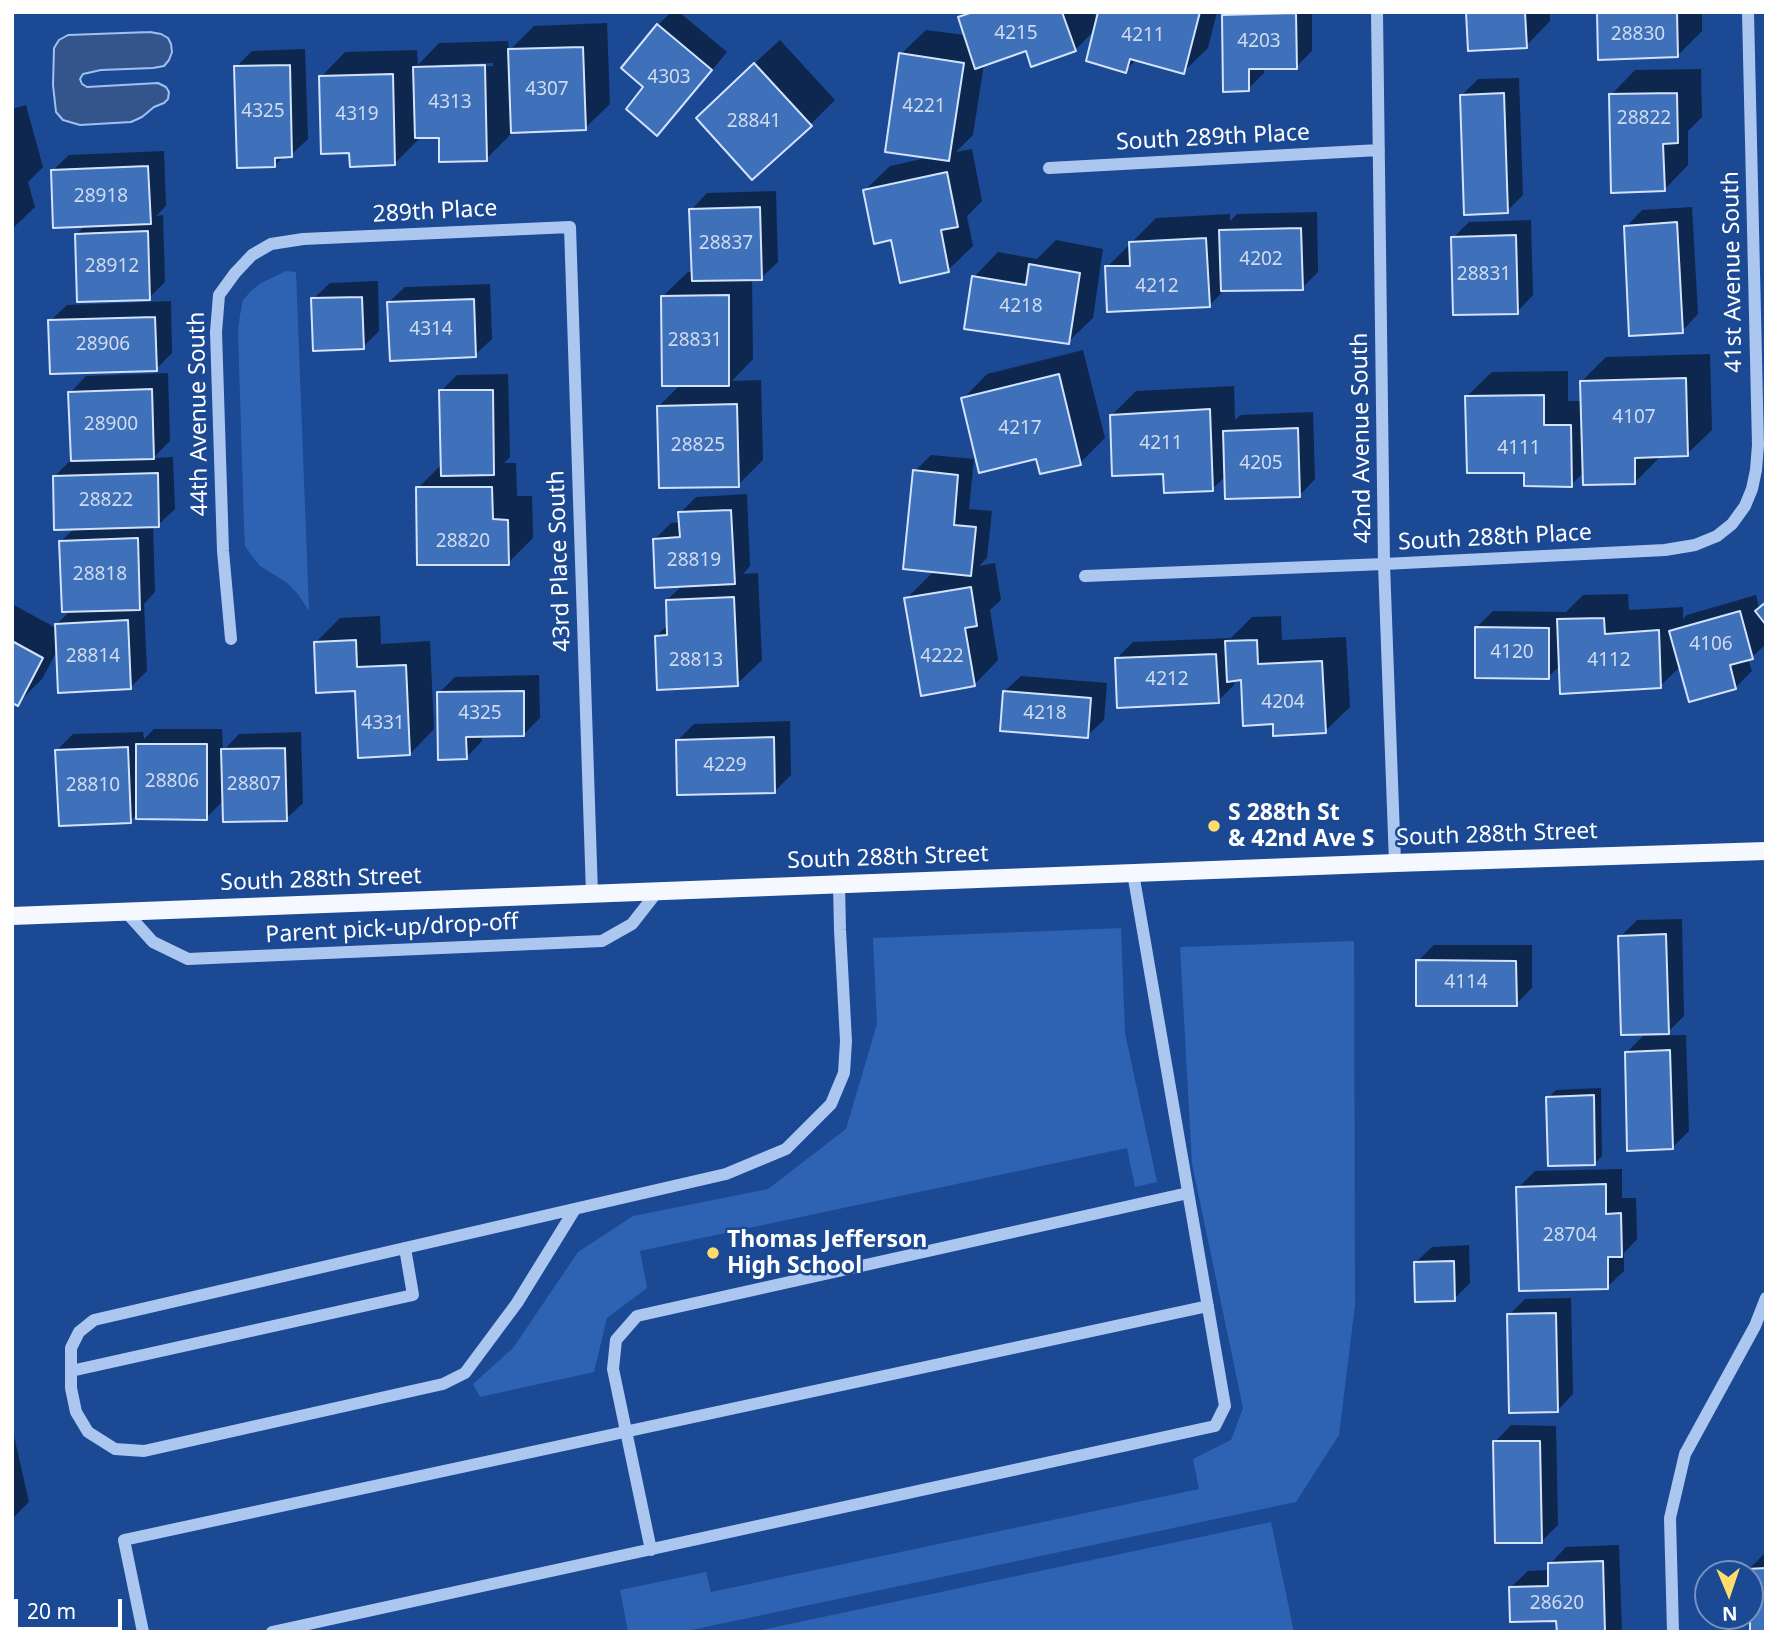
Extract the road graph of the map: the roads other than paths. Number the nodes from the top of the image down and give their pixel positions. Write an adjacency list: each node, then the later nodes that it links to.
1 (1377, 12): 3 (street, 42nd Avenue South)
2 (1748, 12): 7 (street, 41st Avenue South)
3 (1379, 150): 4 (street, South 289th Place); 8 (street, 42nd Avenue South)
4 (1048, 168)
5 (570, 227): 6 (street, 289th Place); 16 (street, 43rd Place South)
6 (303, 239): 10 (street, 44th Avenue South)
7 (1732, 524): 8 (street, South 288th Place)
8 (1384, 564): 9 (street, South 288th Place); 12 (street, 42nd Avenue South)
9 (1085, 576)
10 (231, 639)
11 (1766, 851): 12 (main road, South 288th Street)
12 (1395, 863): 13 (main road, South 288th Street)
13 (1133, 873): 14 (main road, South 288th Street); 19 (street)
14 (839, 884): 15 (main road, South 288th Street); 20 (street)
15 (657, 892): 16 (main road, South 288th Street); 17 (street, Parent pick-up/drop-off)
16 (592, 894): 17 (main road, South 288th Street)
17 (126, 912): 18 (main road, South 288th Street)
18 (12, 916)
19 (1188, 1194): 23 (street); 26 (street)
20 (575, 1209): 21 (street); 25 (street)
21 (405, 1248): 25 (street); 25 (street)
22 (1766, 1298): 24 (street)
23 (1208, 1306): 26 (street); 27 (street)
24 (1760, 1326): 30 (street)
25 (71, 1371)
26 (627, 1432): 27 (street); 28 (street)
27 (651, 1550): 29 (street)
28 (143, 1632)
29 (272, 1632)
30 (1673, 1632)

